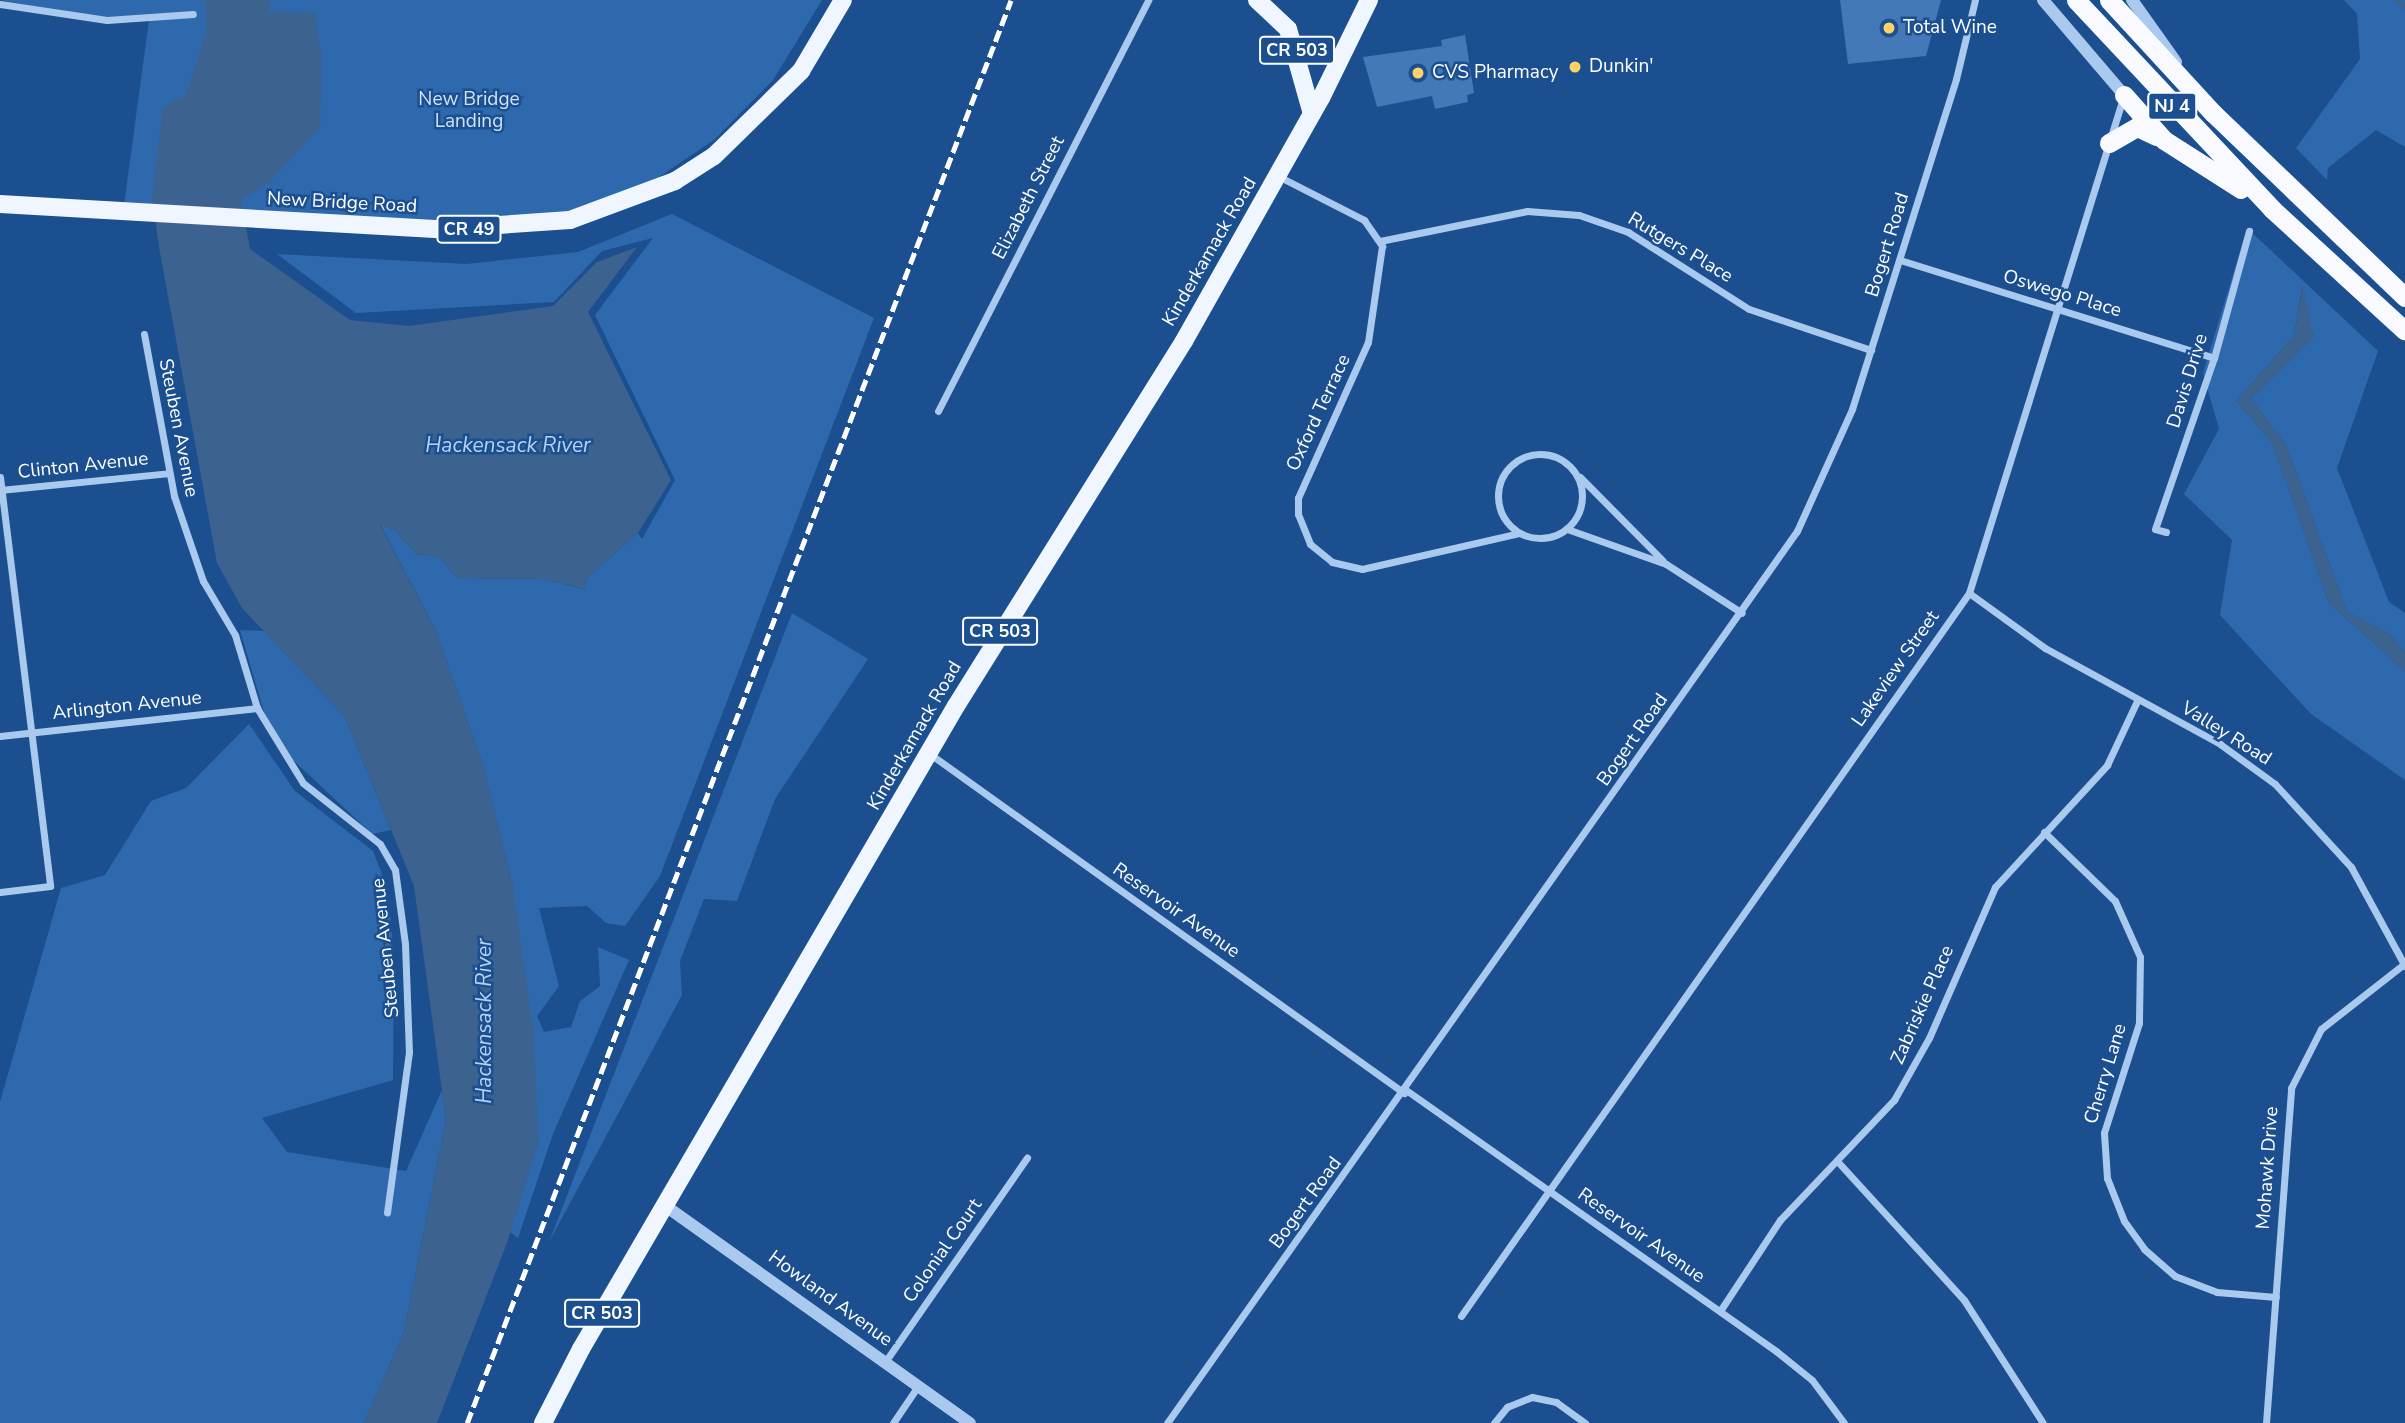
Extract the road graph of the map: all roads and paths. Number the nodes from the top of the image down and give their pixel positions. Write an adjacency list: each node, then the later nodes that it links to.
1 (843, 0): 19 (main road, New Bridge Road / CR 49)
2 (1148, 0): 30 (street, Elizabeth Street)
3 (1257, 0): 15 (main road, CR 503)
4 (1369, 0): 15 (main road, Kinderkamack Road / CR 503)
5 (1975, 0): 23 (street, Bogert Road)
6 (2043, 0): 13 (street)
7 (2076, 0): 20 (highway, NJ 4)
8 (2109, 0): 14 (highway, NJ 4)
9 (2132, 0): 12 (street)
10 (0, 4): 11 (street)
11 (193, 14)
12 (2189, 79): 14 (highway)
13 (2124, 95): 16 (highway); 17 (street, Lakeview Street)
14 (2213, 113): 24 (highway, NJ 4)
15 (1312, 114): 18 (main road, Kinderkamack Road / CR 503)
16 (2164, 139): 17 (highway); 20 (highway)
17 (2109, 143): 25 (street, Lakeview Street)
18 (1278, 176): 22 (street); 45 (main road, Kinderkamack Road / CR 503)
19 (0, 204)
20 (2272, 209): 26 (highway, NJ 4)
21 (2249, 231): 29 (street, Davis Drive)
22 (1380, 241): 28 (street, Rutgers Place); 37 (street, Oxford Terrace)
23 (1900, 260): 25 (street, Oswego Place); 28 (street, Bogert Road)
24 (2405, 297)
25 (2057, 309): 29 (street, Oswego Place); 39 (street, Lakeview Street)
26 (2405, 331)
27 (144, 334): 32 (street, Steuben Avenue)
28 (1871, 350): 40 (street, Bogert Road)
29 (2214, 358): 36 (street, Davis Drive)
30 (938, 411)
31 (1575, 472): 35 (street); 37 (street, Oxford Terrace); 38 (street, Oxford Terrace)
32 (169, 473): 34 (street, Clinton Avenue); 42 (street, Steuben Avenue)
33 (0, 477): 34 (street)
34 (1, 490): 43 (street)
35 (1567, 529): 37 (street, Oxford Terrace); 38 (street, Oxford Terrace)
36 (2166, 532)
37 (1519, 533)
38 (1666, 564): 40 (street, Oxford Terrace)
39 (1969, 593): 41 (street, Valley Road); 52 (street, Lakeview Street)
40 (1742, 613): 49 (street, Bogert Road)
41 (2137, 701): 46 (street, Zabriskie Place); 48 (street, Valley Road)
42 (257, 708): 43 (street, Arlington Avenue); 54 (street, Steuben Avenue)
43 (31, 733): 44 (street, Arlington Avenue); 47 (street)
44 (0, 736)
45 (930, 754): 49 (street, Reservoir Avenue); 53 (main road, Kinderkamack Road / CR 503)
46 (2044, 832): 51 (street, Zabriskie Place); 55 (street, Cherry Lane)
47 (0, 892)
48 (2404, 965): 55 (street, Mohawk Drive)
49 (1405, 1091): 52 (street, Reservoir Avenue); 63 (street, Bogert Road)
50 (1027, 1158): 58 (street, Colonial Court)
51 (1838, 1162): 56 (street, Zabriskie Place); 67 (street)
52 (1547, 1189): 56 (street, Reservoir Avenue); 57 (street, Lakeview Street)
53 (667, 1207): 58 (street, Howland Avenue); 60 (main road, Kinderkamack Road / CR 503)
54 (387, 1212)
55 (2276, 1297): 68 (street, Mohawk Drive)
56 (1720, 1311): 66 (street, Reservoir Avenue)
57 (1461, 1316)
58 (885, 1362): 59 (street, Howland Avenue)
59 (918, 1386): 61 (street); 62 (street, Howland Avenue)
60 (543, 1423)
61 (892, 1423)
62 (970, 1423)
63 (1167, 1423)
64 (1494, 1423): 65 (street)
65 (1585, 1423)
66 (1844, 1423)
67 (2043, 1423)
68 (2266, 1423)

